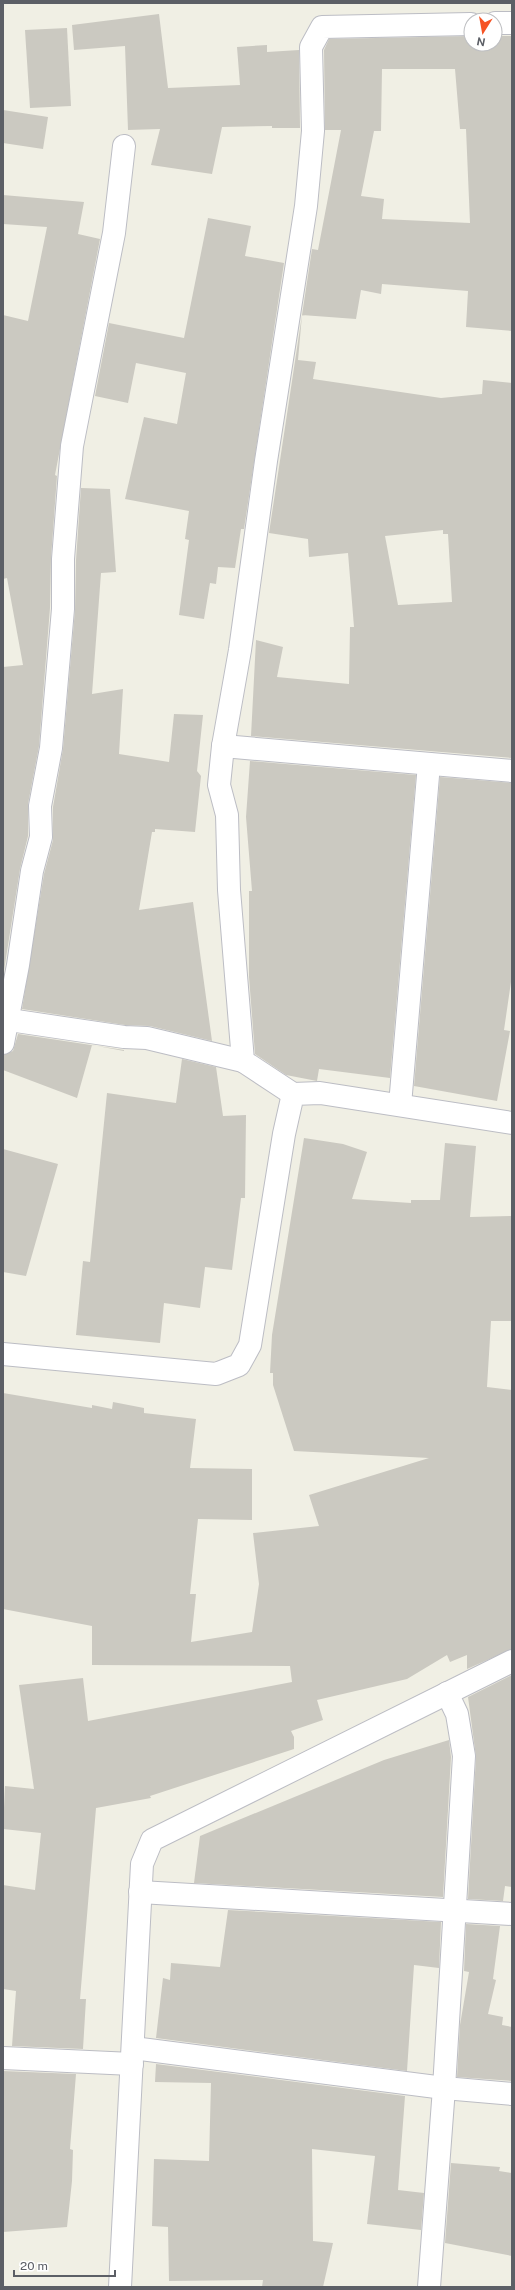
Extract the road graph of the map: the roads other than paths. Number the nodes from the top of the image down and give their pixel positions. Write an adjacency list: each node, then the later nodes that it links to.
1 (463, 24): 3 (street)
2 (124, 146): 6 (street)
3 (223, 746): 4 (street); 8 (street)
4 (429, 764): 5 (street); 10 (street)
5 (512, 771)
6 (5, 1020): 7 (street); 8 (street)
7 (3, 1043)
8 (243, 1061): 9 (street)
9 (293, 1094): 10 (street); 12 (street)
10 (400, 1105): 11 (street)
11 (512, 1123)
12 (3, 1354)
13 (512, 1661): 14 (street)
14 (447, 1693): 15 (street); 16 (street)
15 (140, 1892): 16 (street); 18 (street)
16 (454, 1910): 17 (street); 20 (street)
17 (512, 1914)
18 (132, 2056): 19 (street); 20 (street); 22 (street)
19 (3, 2058)
20 (444, 2088): 21 (street); 23 (street)
21 (512, 2094)
22 (120, 2287)
23 (429, 2287)

